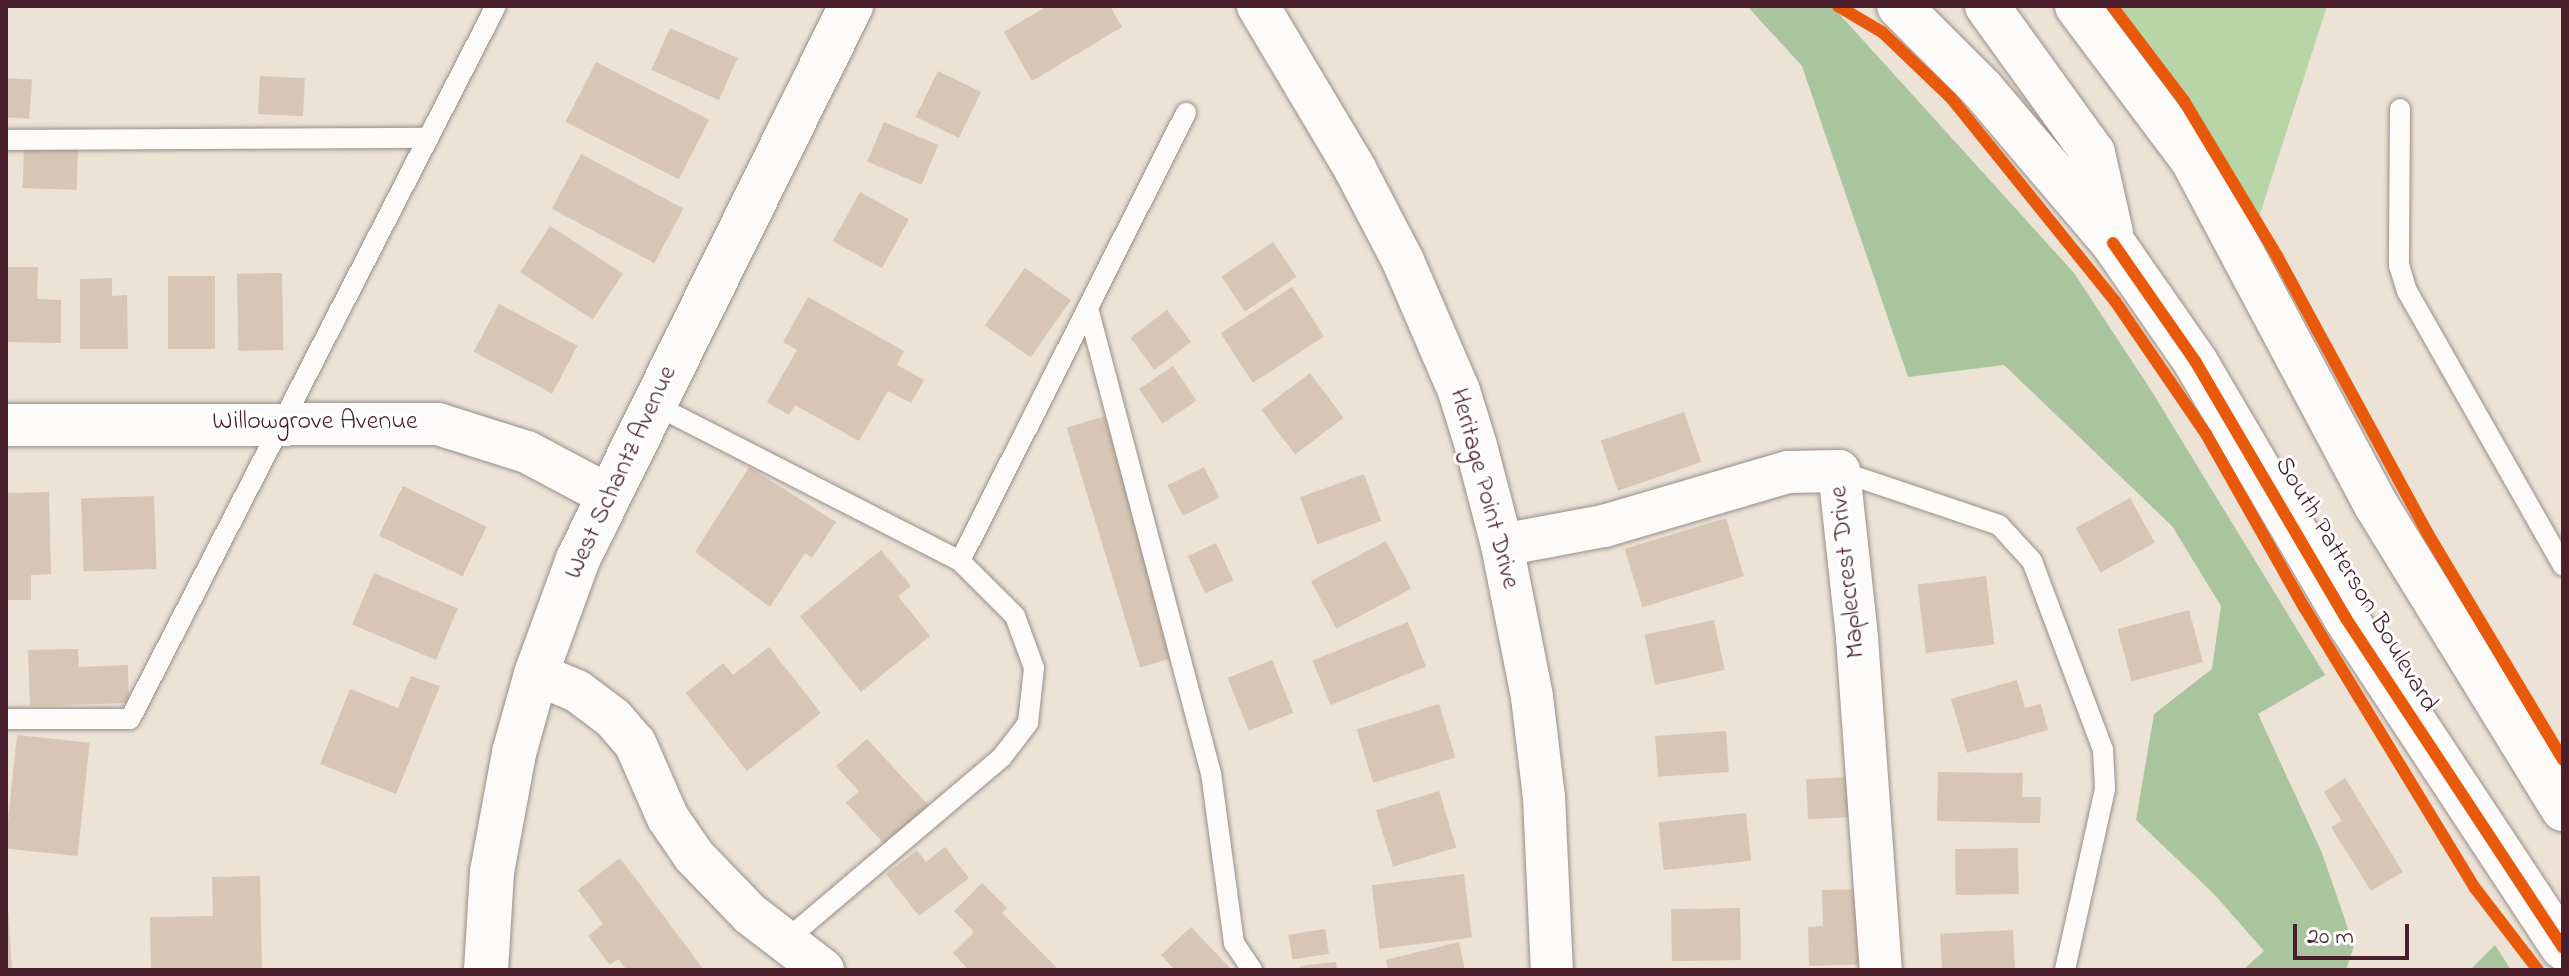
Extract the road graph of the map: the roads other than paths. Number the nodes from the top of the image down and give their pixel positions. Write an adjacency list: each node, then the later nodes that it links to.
1 (496, 6): 9 (lane)
2 (851, 6): 13 (main road, West Schantz Avenue)
3 (1258, 6): 18 (street, Heritage Point Drive)
4 (1899, 6): 11 (main road, South Patterson Boulevard)
5 (1987, 6): 11 (main road)
6 (2077, 6): 23 (main road)
7 (2400, 109): 20 (lane)
8 (1186, 113): 12 (lane)
9 (428, 138): 10 (lane); 14 (lane)
10 (6, 140)
11 (2113, 243): 25 (main road, South Patterson Boulevard)
12 (1088, 308): 19 (lane); 28 (lane)
13 (653, 404): 17 (main road, West Schantz Avenue); 19 (lane)
14 (280, 423): 15 (street, Willowgrove Avenue); 17 (street, Willowgrove Avenue); 22 (lane)
15 (6, 425)
16 (1839, 471): 18 (street, Maplecrest Drive); 30 (street, Maplecrest Drive); 31 (lane)
17 (608, 495): 21 (main road, West Schantz Avenue)
18 (1502, 545): 29 (street, Heritage Point Drive)
19 (960, 561): 24 (lane)
20 (2563, 566)
21 (536, 674): 24 (street); 26 (main road, West Schantz Avenue)
22 (6, 719)
23 (2563, 809)
24 (784, 942): 27 (street)
25 (2563, 947)
26 (486, 970)
27 (823, 970)
28 (1252, 970)
29 (1552, 970)
30 (1881, 970)
31 (2065, 970)

